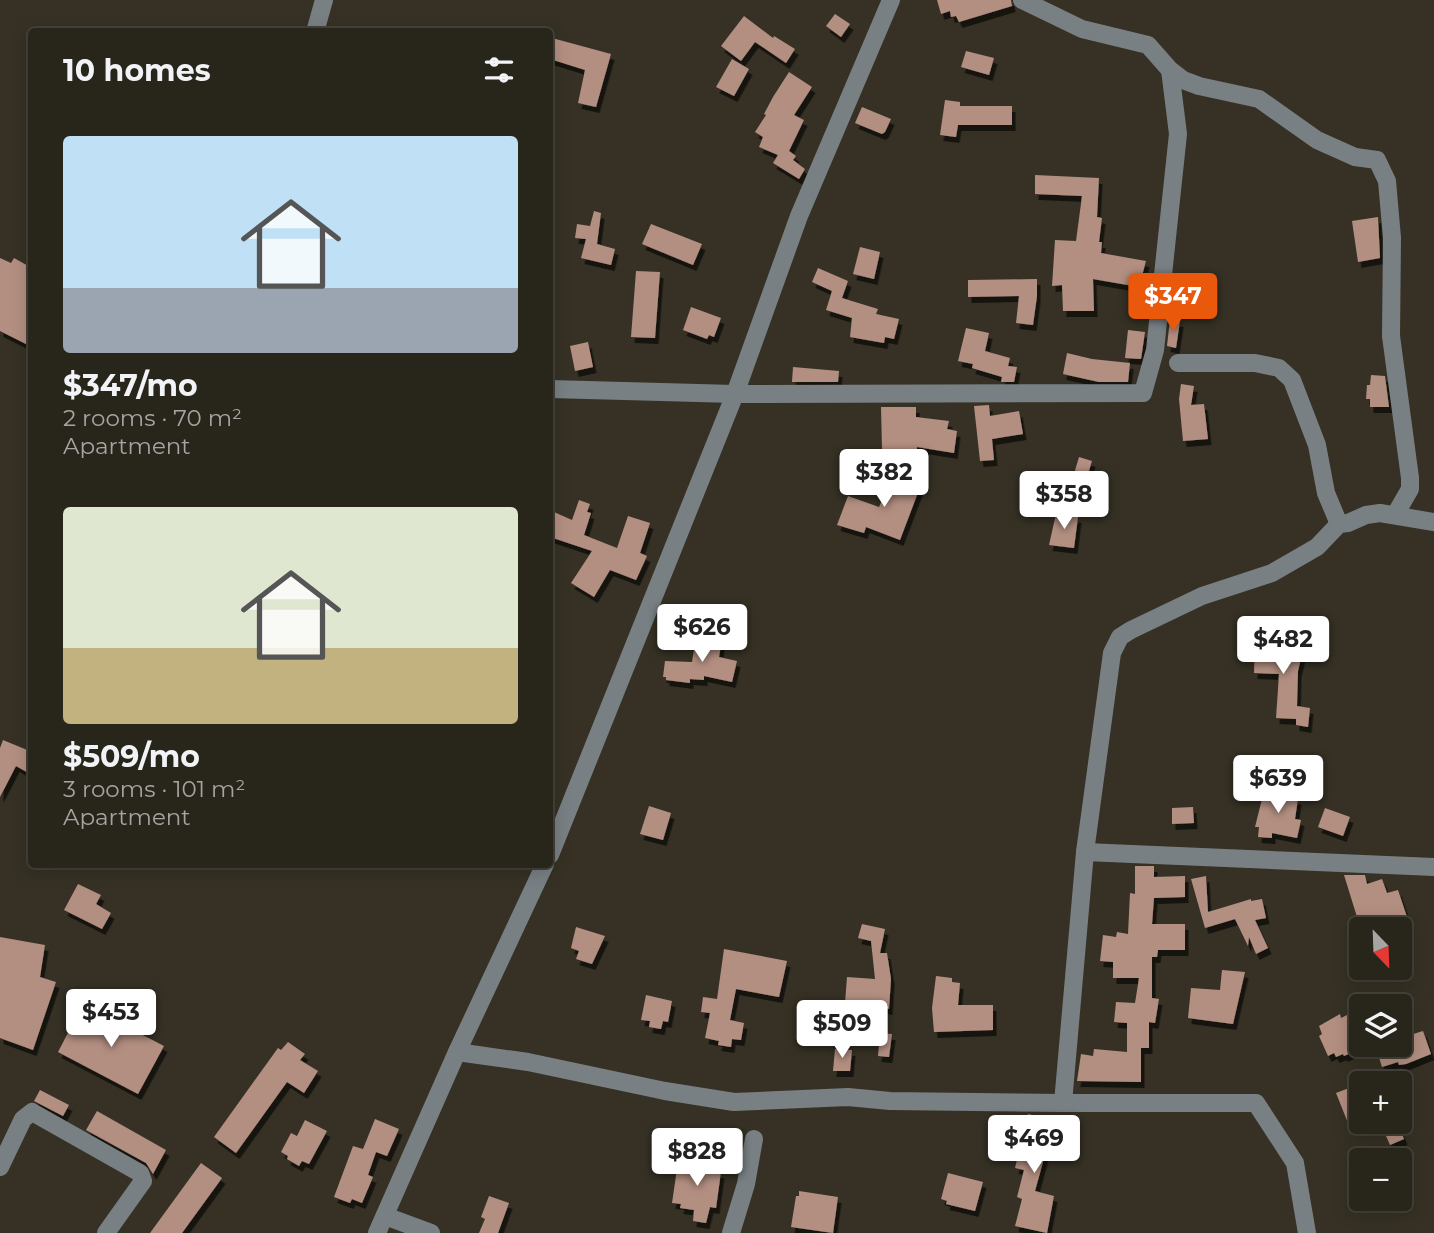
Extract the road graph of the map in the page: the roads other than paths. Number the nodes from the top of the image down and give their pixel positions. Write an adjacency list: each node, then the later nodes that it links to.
1 (324, 0): 4 (street)
2 (1023, 0): 5 (street)
3 (894, 3): 8 (street)
4 (316, 28)
5 (1170, 70): 8 (street); 9 (street)
6 (1178, 363): 11 (street)
7 (553, 389): 8 (street)
8 (735, 394): 12 (street)
9 (1395, 514): 10 (street); 11 (street)
10 (1434, 522)
11 (1339, 524): 13 (street)
12 (553, 848)
13 (1085, 852): 14 (street); 17 (street)
14 (1434, 867)
15 (543, 868): 16 (street)
16 (457, 1052): 17 (street); 20 (street)
17 (1063, 1103): 25 (street)
18 (754, 1139): 24 (street)
19 (0, 1167): 21 (street)
20 (385, 1216): 22 (street); 23 (street)
21 (106, 1233)
22 (377, 1233)
23 (431, 1233)
24 (731, 1233)
25 (1307, 1233)

